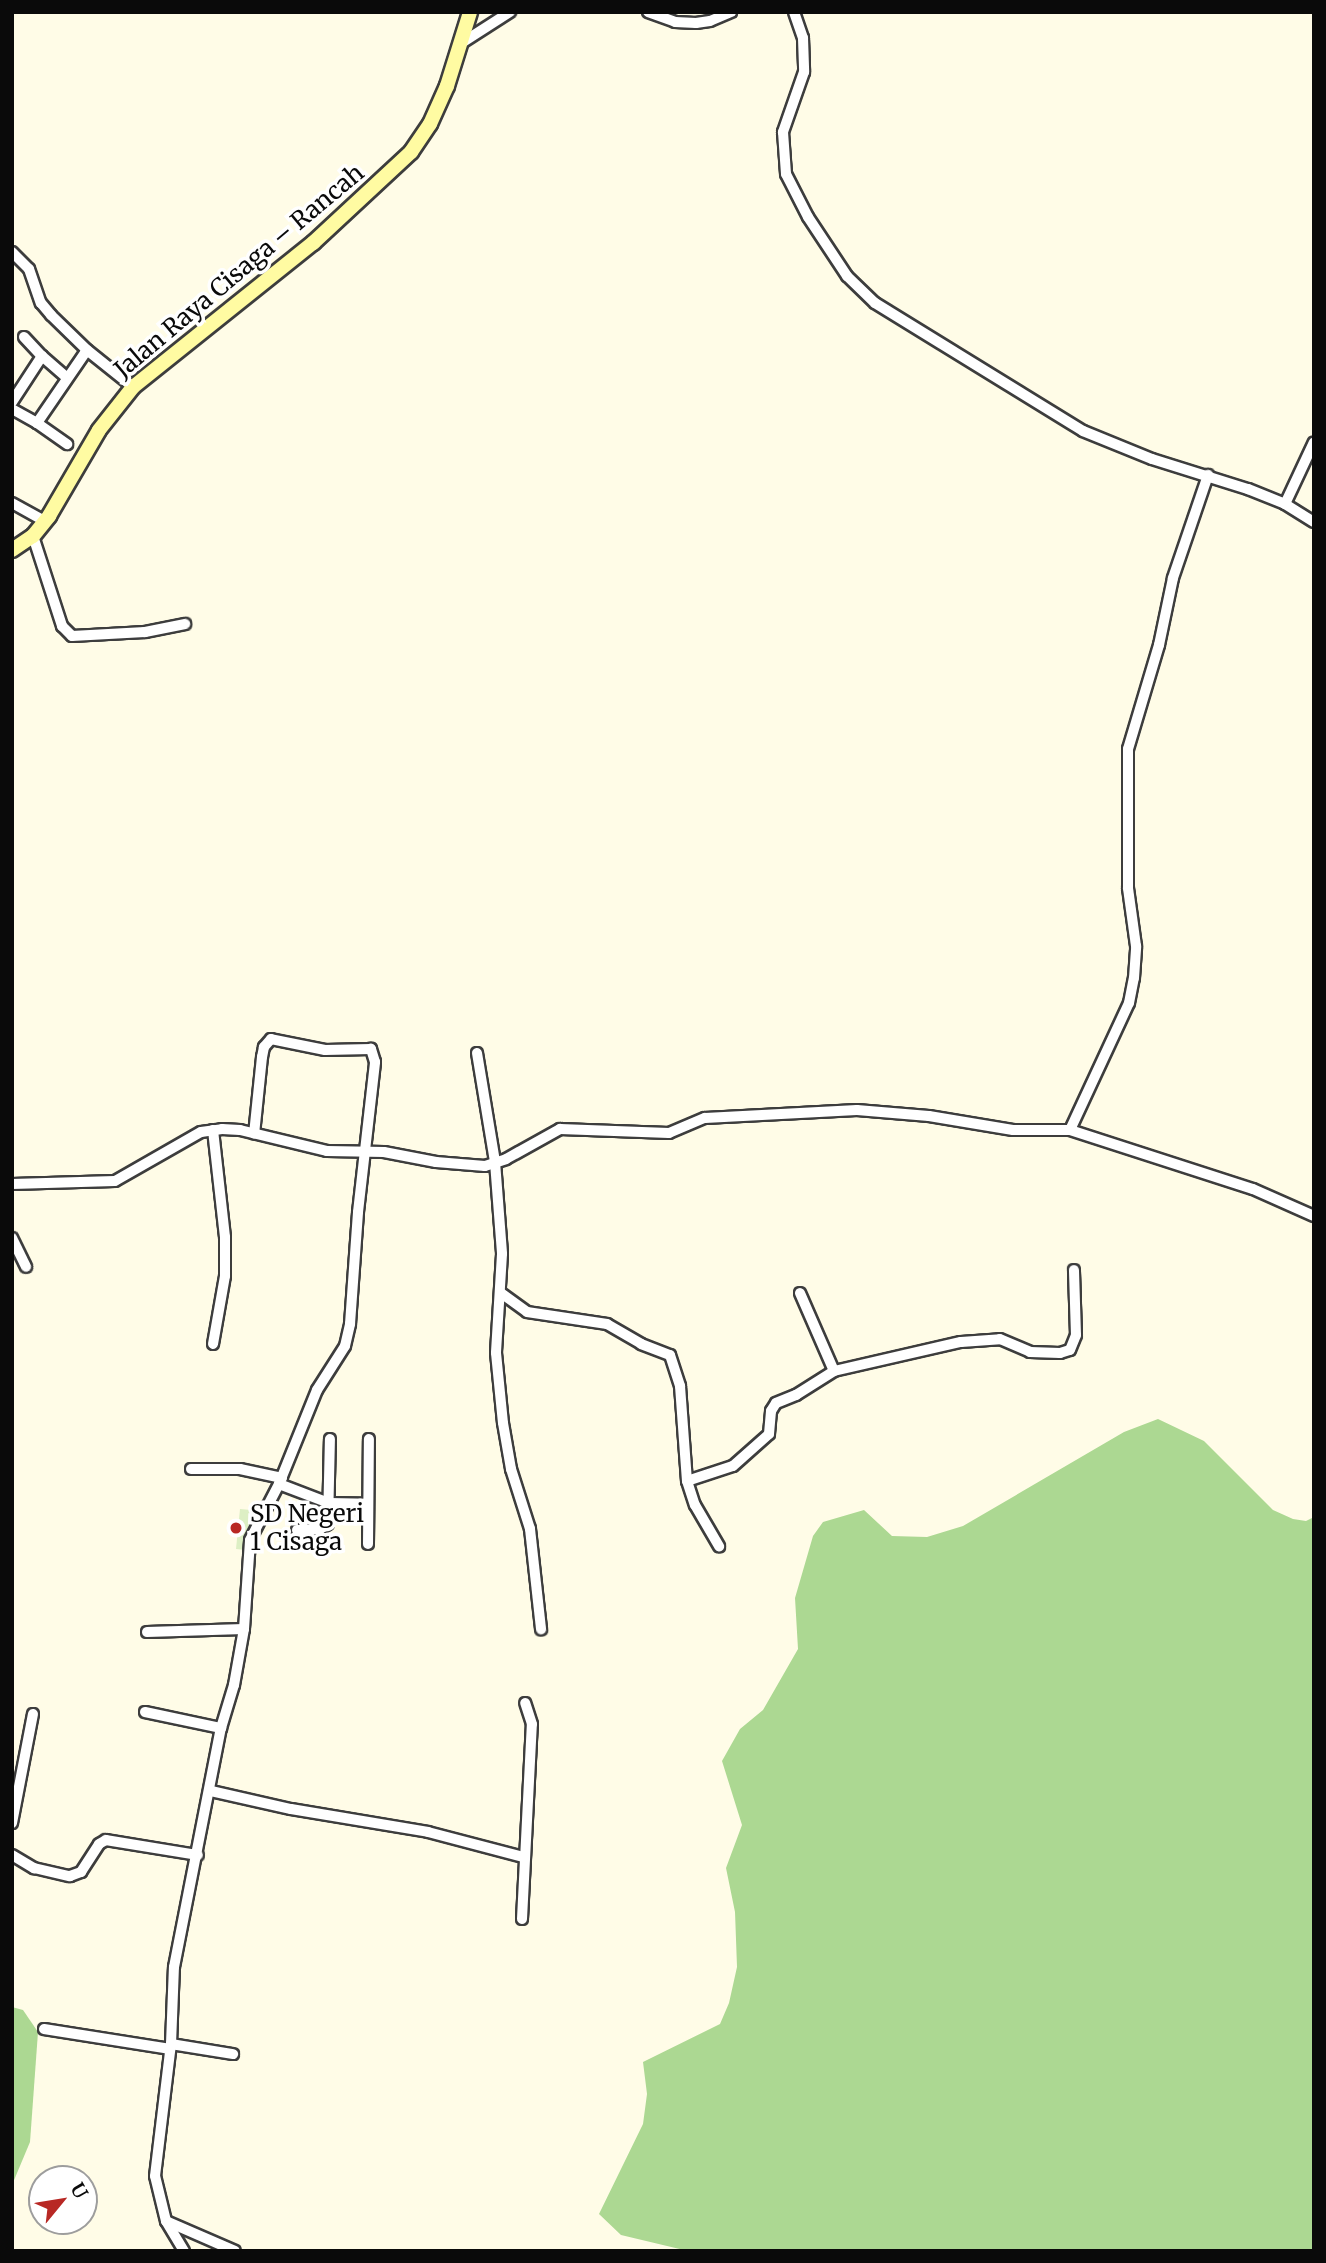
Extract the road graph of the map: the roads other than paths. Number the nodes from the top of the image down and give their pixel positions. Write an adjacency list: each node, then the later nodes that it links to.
1 (470, 12): 6 (main road, Jalan Raya Cisaga – Rancah)
2 (510, 12): 6 (street)
3 (648, 12): 4 (street)
4 (731, 12)
5 (794, 12): 18 (street)
6 (463, 42): 12 (main road, Jalan Raya Cisaga – Rancah)
7 (12, 252): 9 (street)
8 (24, 337): 10 (street)
9 (87, 350): 11 (street); 12 (street)
10 (42, 356): 11 (street); 13 (street)
11 (66, 377): 15 (street)
12 (133, 387): 21 (main road, Jalan Raya Cisaga – Rancah)
13 (12, 402)
14 (12, 409): 15 (street)
15 (37, 423): 17 (street)
16 (1314, 442): 20 (street)
17 (67, 444)
18 (1208, 475): 20 (street); 28 (street)
19 (12, 503): 21 (street)
20 (1285, 504): 22 (street)
21 (45, 521): 23 (main road, Jalan Raya Cisaga – Rancah)
22 (1314, 522)
23 (33, 536): 24 (main road, Jalan Raya Cisaga – Rancah); 25 (street)
24 (12, 550)
25 (185, 624)
26 (477, 1053): 31 (street)
27 (213, 1130): 29 (street); 32 (street); 39 (street)
28 (1070, 1130): 31 (street); 33 (street)
29 (254, 1134): 30 (street); 30 (street)
30 (365, 1151): 31 (street); 44 (street)
31 (495, 1163): 37 (street)
32 (12, 1184)
33 (1314, 1216)
34 (12, 1238): 35 (street)
35 (26, 1266)
36 (1074, 1270): 40 (street)
37 (501, 1293): 45 (street); 52 (street)
38 (800, 1293): 40 (street)
39 (214, 1345)
40 (834, 1371): 45 (street)
41 (330, 1439): 46 (street)
42 (369, 1439): 47 (street)
43 (191, 1469): 44 (street)
44 (281, 1481): 46 (street); 51 (street)
45 (687, 1481): 50 (street)
46 (329, 1503): 47 (street); 48 (street)
47 (368, 1504): 49 (street)
48 (297, 1530)
49 (368, 1545)
50 (719, 1546)
51 (244, 1629): 53 (street); 57 (street)
52 (541, 1629)
53 (147, 1632)
54 (525, 1703): 62 (street)
55 (145, 1712): 57 (street)
56 (33, 1714): 59 (street)
57 (222, 1728): 58 (street)
58 (211, 1791): 61 (street); 62 (street)
59 (12, 1823)
60 (12, 1855): 61 (street)
61 (198, 1855): 65 (street)
62 (523, 1857): 63 (street)
63 (522, 1919)
64 (44, 2029): 65 (street)
65 (170, 2047): 66 (street); 67 (street)
66 (233, 2054)
67 (166, 2221): 68 (street); 69 (street)
68 (184, 2251)
69 (235, 2251)

